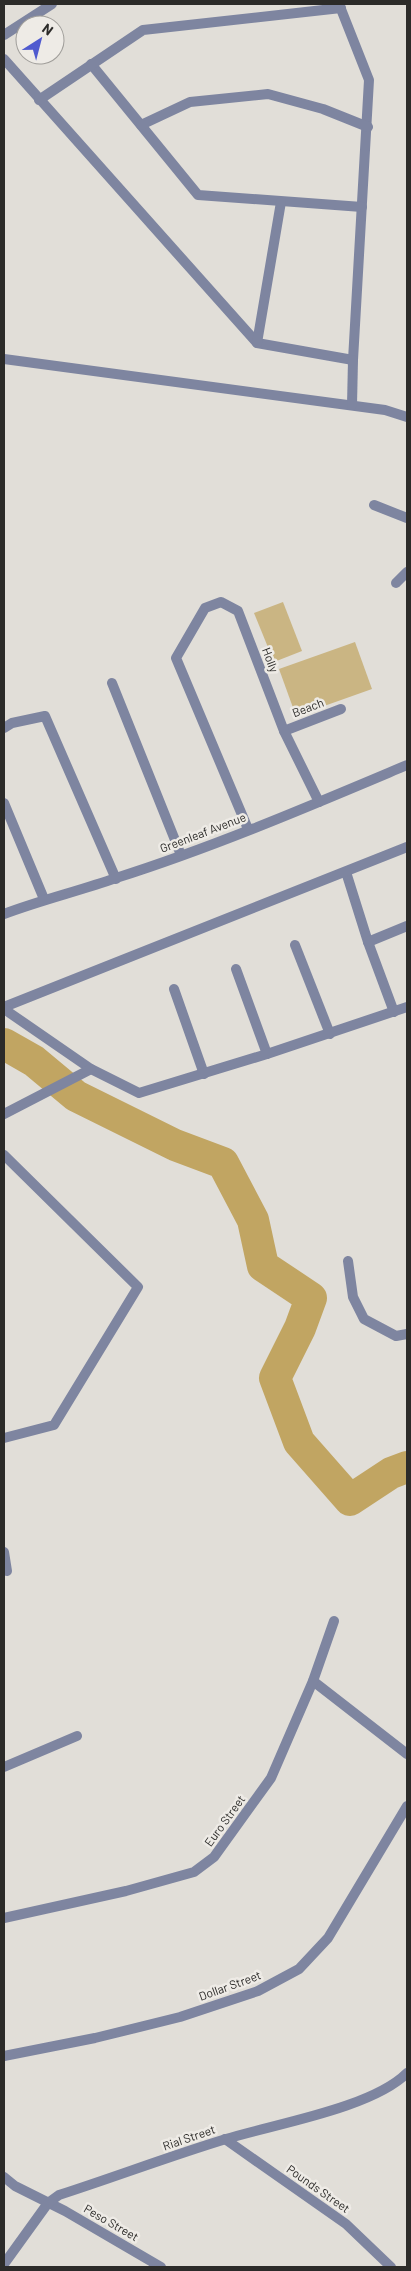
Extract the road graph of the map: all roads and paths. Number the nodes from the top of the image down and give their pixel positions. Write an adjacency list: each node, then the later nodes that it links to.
1 (52, 4): 3 (street)
2 (340, 6): 5 (street); 8 (street)
3 (4, 35)
4 (4, 59): 6 (street)
5 (91, 64): 6 (street); 7 (street)
6 (39, 100): 11 (street)
7 (141, 125): 8 (street); 9 (street)
8 (368, 127): 10 (street)
9 (281, 202): 10 (street); 11 (street)
10 (362, 207): 13 (street)
11 (257, 343): 13 (street)
12 (4, 359): 14 (street)
13 (353, 360): 14 (street)
14 (352, 405): 15 (street)
15 (407, 417)
16 (374, 505): 17 (street)
17 (407, 518)
18 (407, 572): 19 (street)
19 (396, 583)
20 (112, 683): 29 (street)
21 (341, 709): 23 (street, Beach)
22 (4, 728): 31 (street)
23 (284, 731): 25 (street, Holly); 27 (street, Holly)
24 (407, 765): 25 (street, Greenleaf Avenue)
25 (319, 802): 27 (street, Greenleaf Avenue)
26 (4, 803): 32 (street)
27 (248, 829): 29 (street, Greenleaf Avenue)
28 (407, 847): 30 (street)
29 (181, 855): 31 (street, Greenleaf Avenue)
30 (346, 872): 35 (street); 40 (street)
31 (116, 879): 32 (street, Greenleaf Avenue)
32 (44, 899): 33 (street, Greenleaf Avenue)
33 (4, 914)
34 (407, 926): 35 (street)
35 (368, 942): 41 (street)
36 (295, 945): 42 (street)
37 (236, 968): 43 (street)
38 (174, 989): 45 (street)
39 (407, 1007): 41 (street)
40 (4, 1008): 44 (street)
41 (394, 1012): 42 (street)
42 (330, 1034): 43 (street)
43 (267, 1054): 45 (street)
44 (91, 1069): 45 (street); 46 (street)
45 (204, 1074)
46 (4, 1114)
47 (4, 1155): 52 (street)
48 (348, 1260): 50 (street)
49 (407, 1334): 50 (street)
50 (396, 1336): 51 (street)
51 (407, 1343)
52 (4, 1438)
53 (4, 1552): 54 (street)
54 (7, 1571)
55 (334, 1621): 56 (street, Euro Street)
56 (313, 1681): 58 (street); 61 (street, Euro Street)
57 (77, 1736): 59 (street)
58 (407, 1754)
59 (4, 1767)
60 (407, 1806): 62 (street, Dollar Street)
61 (4, 1918)
62 (4, 2056)
63 (407, 2073): 64 (street, Rial Street)
64 (225, 2140): 66 (street, Rial Street); 69 (street, Pounds Street)
65 (4, 2177): 66 (street)
66 (48, 2203): 67 (street, Rial Street); 68 (street, Peso Street)
67 (4, 2264)
68 (161, 2267)
69 (392, 2267)

